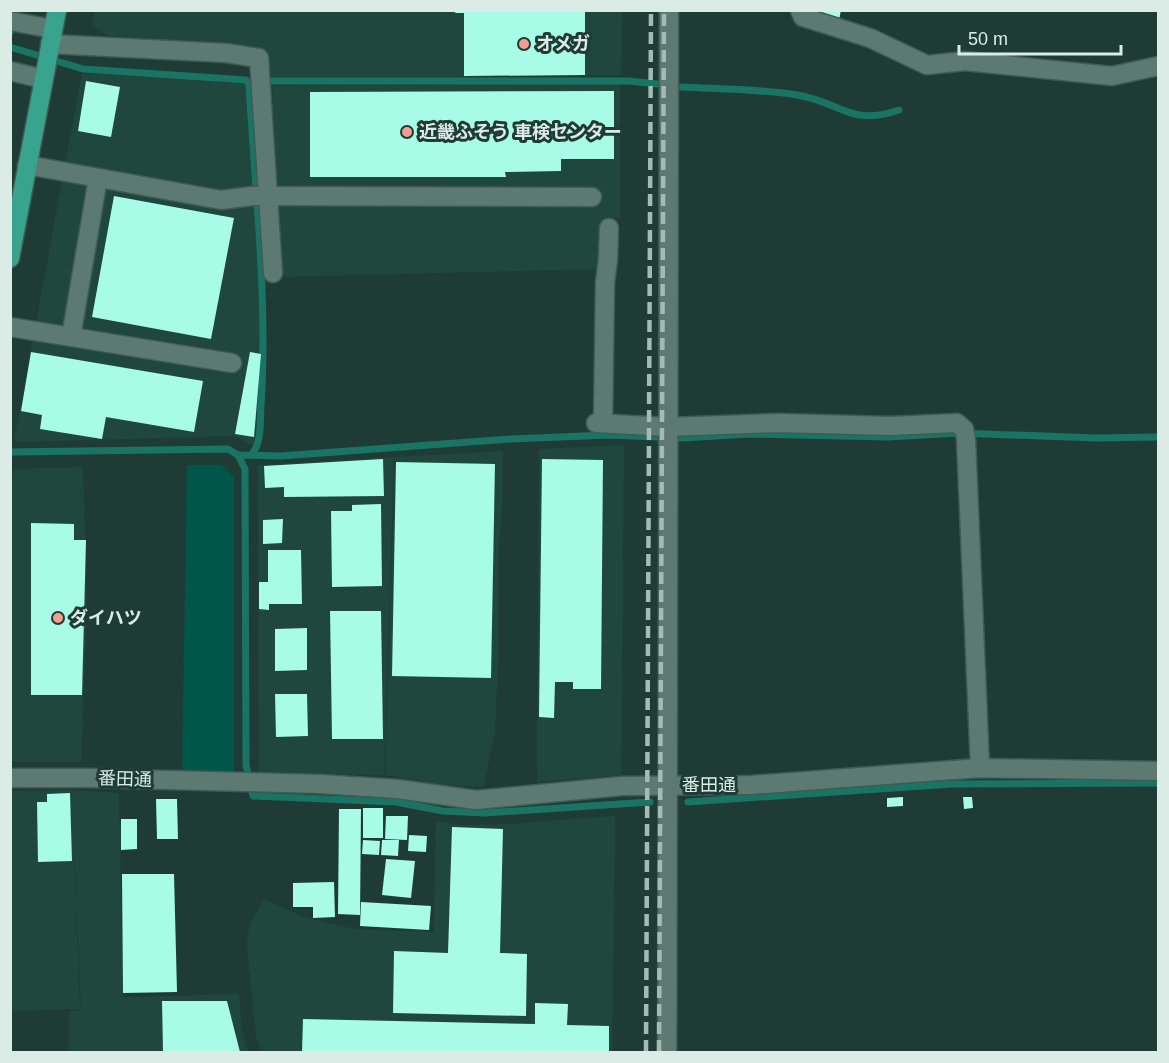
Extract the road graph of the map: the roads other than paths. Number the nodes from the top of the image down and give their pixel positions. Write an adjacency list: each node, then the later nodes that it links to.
1 (57, 10): 5 (highway)
2 (669, 10): 19 (street)
3 (800, 10): 6 (street)
4 (15, 22): 5 (street)
5 (52, 36): 8 (highway); 11 (street)
6 (1158, 66)
7 (10, 71): 8 (street)
8 (44, 74): 9 (highway)
9 (27, 165): 10 (street); 14 (highway)
10 (99, 178): 11 (street); 17 (street)
11 (259, 196): 12 (street); 15 (street)
12 (592, 197)
13 (609, 228): 19 (street)
14 (10, 258)
15 (273, 273)
16 (10, 327): 17 (street)
17 (71, 337): 18 (street)
18 (232, 363)
19 (668, 434): 20 (street); 23 (street)
20 (980, 768): 21 (street, 番田通); 23 (street, 番田通)
21 (1158, 771)
22 (10, 778): 23 (street, 番田通)
23 (669, 786): 24 (street)
24 (667, 1053)

